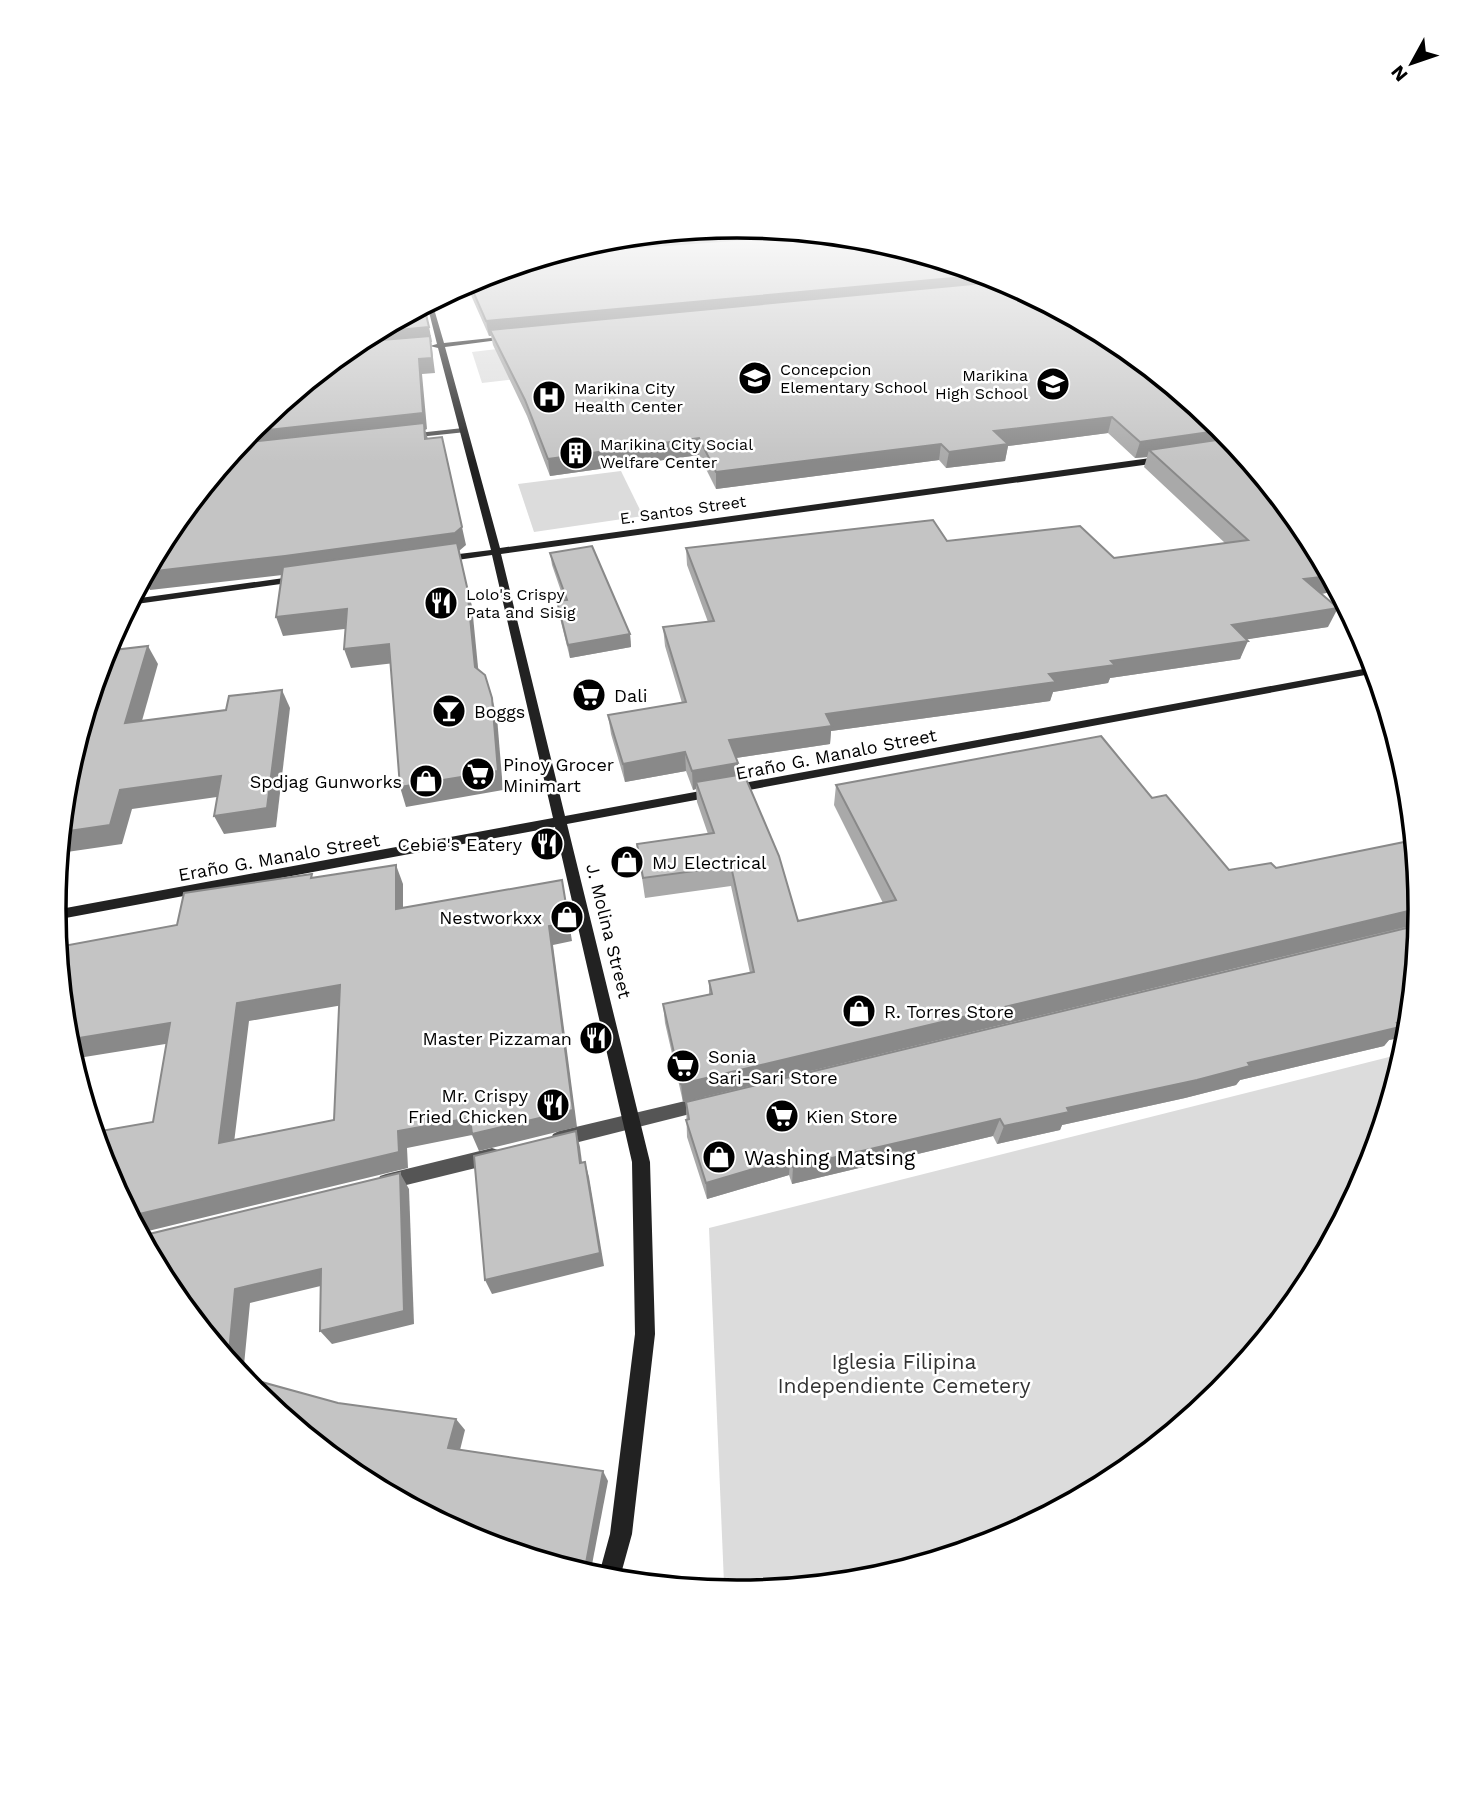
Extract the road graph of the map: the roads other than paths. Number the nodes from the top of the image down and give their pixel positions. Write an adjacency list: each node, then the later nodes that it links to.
1 (431, 313): 3 (street, J. Molina Street)
2 (525, 337): 3 (street)
3 (436, 345): 4 (street, J. Molina Street)
4 (463, 430): 5 (street); 7 (street, J. Molina Street)
5 (394, 438)
6 (1177, 457): 7 (street, E. Santos Street)
7 (496, 552): 8 (street, E. Santos Street); 12 (street, J. Molina Street)
8 (428, 561)
9 (307, 578): 10 (street)
10 (143, 599)
11 (1364, 672): 12 (street, Eraño G. Manalo Street)
12 (561, 823): 13 (street, Eraño G. Manalo Street); 15 (street, J. Molina Street)
13 (66, 913)
14 (714, 1101): 15 (street)
15 (633, 1121): 16 (street); 19 (street, J. Molina Street)
16 (538, 1144)
17 (511, 1151): 18 (street)
18 (375, 1185)
19 (611, 1569)

